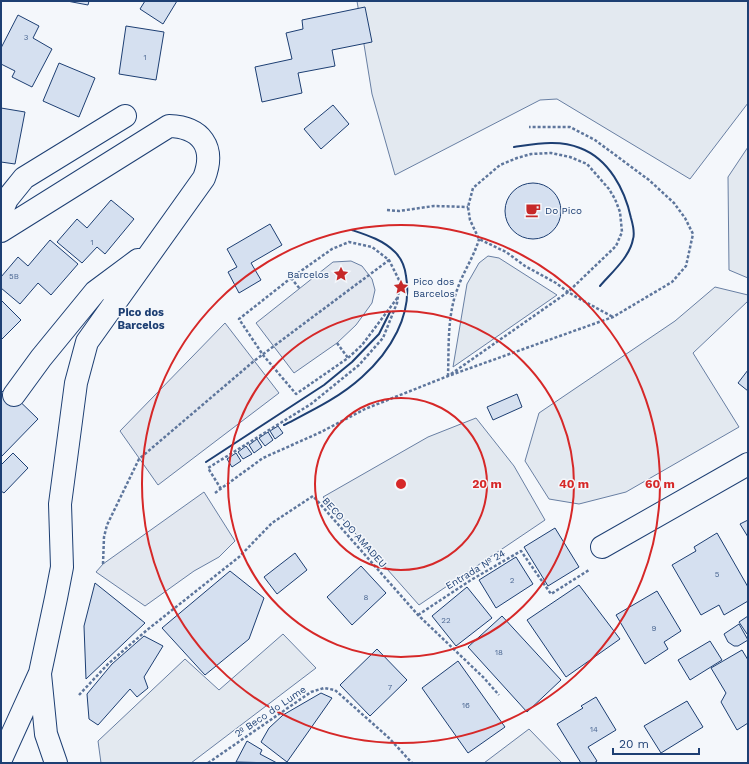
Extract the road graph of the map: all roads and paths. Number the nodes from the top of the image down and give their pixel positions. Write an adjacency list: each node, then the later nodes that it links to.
1 (125, 116): 5 (street)
2 (529, 127): 13 (path)
3 (468, 207): 4 (path); 6 (path); 11 (path)
4 (387, 210)
5 (4, 229): 7 (street)
6 (479, 239): 11 (path); 17 (path)
7 (154, 248): 18 (street); 26 (street)
8 (389, 260): 9 (path); 12 (path); 15 (path)
9 (291, 278): 10 (path); 15 (path)
10 (300, 289)
11 (568, 292): 13 (path); 17 (path)
12 (398, 297): 16 (path); 20 (path)
13 (613, 317): 17 (path)
14 (337, 342): 16 (path)
15 (263, 355): 16 (path); 23 (path)
16 (348, 358)
17 (448, 376): 20 (path)
18 (14, 395)
19 (748, 464): 22 (street)
20 (221, 489): 21 (path)
21 (215, 493)
22 (602, 547)
23 (103, 564)
24 (589, 570): 25 (path, Entrada Nº 24)
25 (418, 615): 27 (path, BECO DO AMADEU); 28 (path, BECO DO AMADEU)
26 (40, 673): 29 (street); 30 (street)
27 (79, 695)
28 (499, 696)
29 (1, 759)
30 (56, 763)
31 (208, 763): 32 (path, 2º Beco do Lume)
32 (412, 763)

